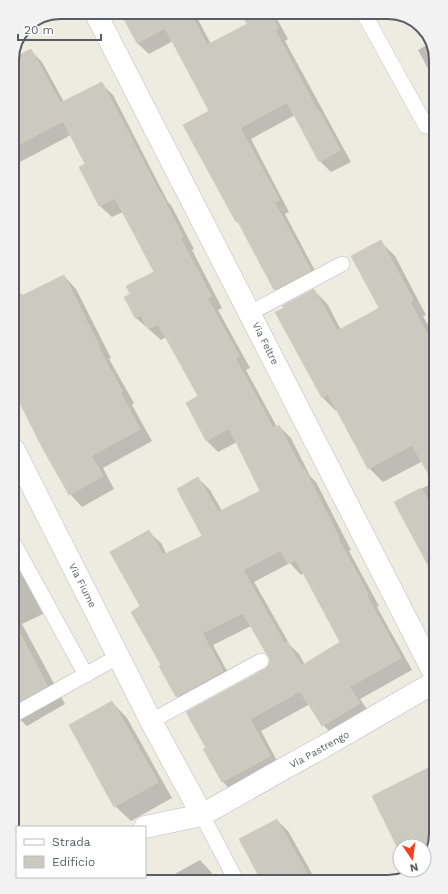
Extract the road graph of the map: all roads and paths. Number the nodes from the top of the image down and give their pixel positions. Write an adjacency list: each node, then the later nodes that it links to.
1 (100, 19): 5 (street, Via Feltre)
2 (367, 19): 3 (lane)
3 (426, 126)
4 (342, 264): 5 (lane)
5 (250, 313): 10 (street, Via Feltre)
6 (19, 460): 8 (street, Via Fiume)
7 (19, 553): 11 (lane)
8 (119, 656): 11 (lane); 14 (street, Via Fiume)
9 (261, 661): 14 (lane)
10 (429, 663)
11 (86, 675): 13 (lane)
12 (429, 685): 15 (street, Via Pastrengo)
13 (19, 712)
14 (151, 721): 15 (street, Via Fiume)
15 (202, 815): 16 (street, Via Pastrengo); 17 (lane)
16 (146, 827)
17 (233, 875)

